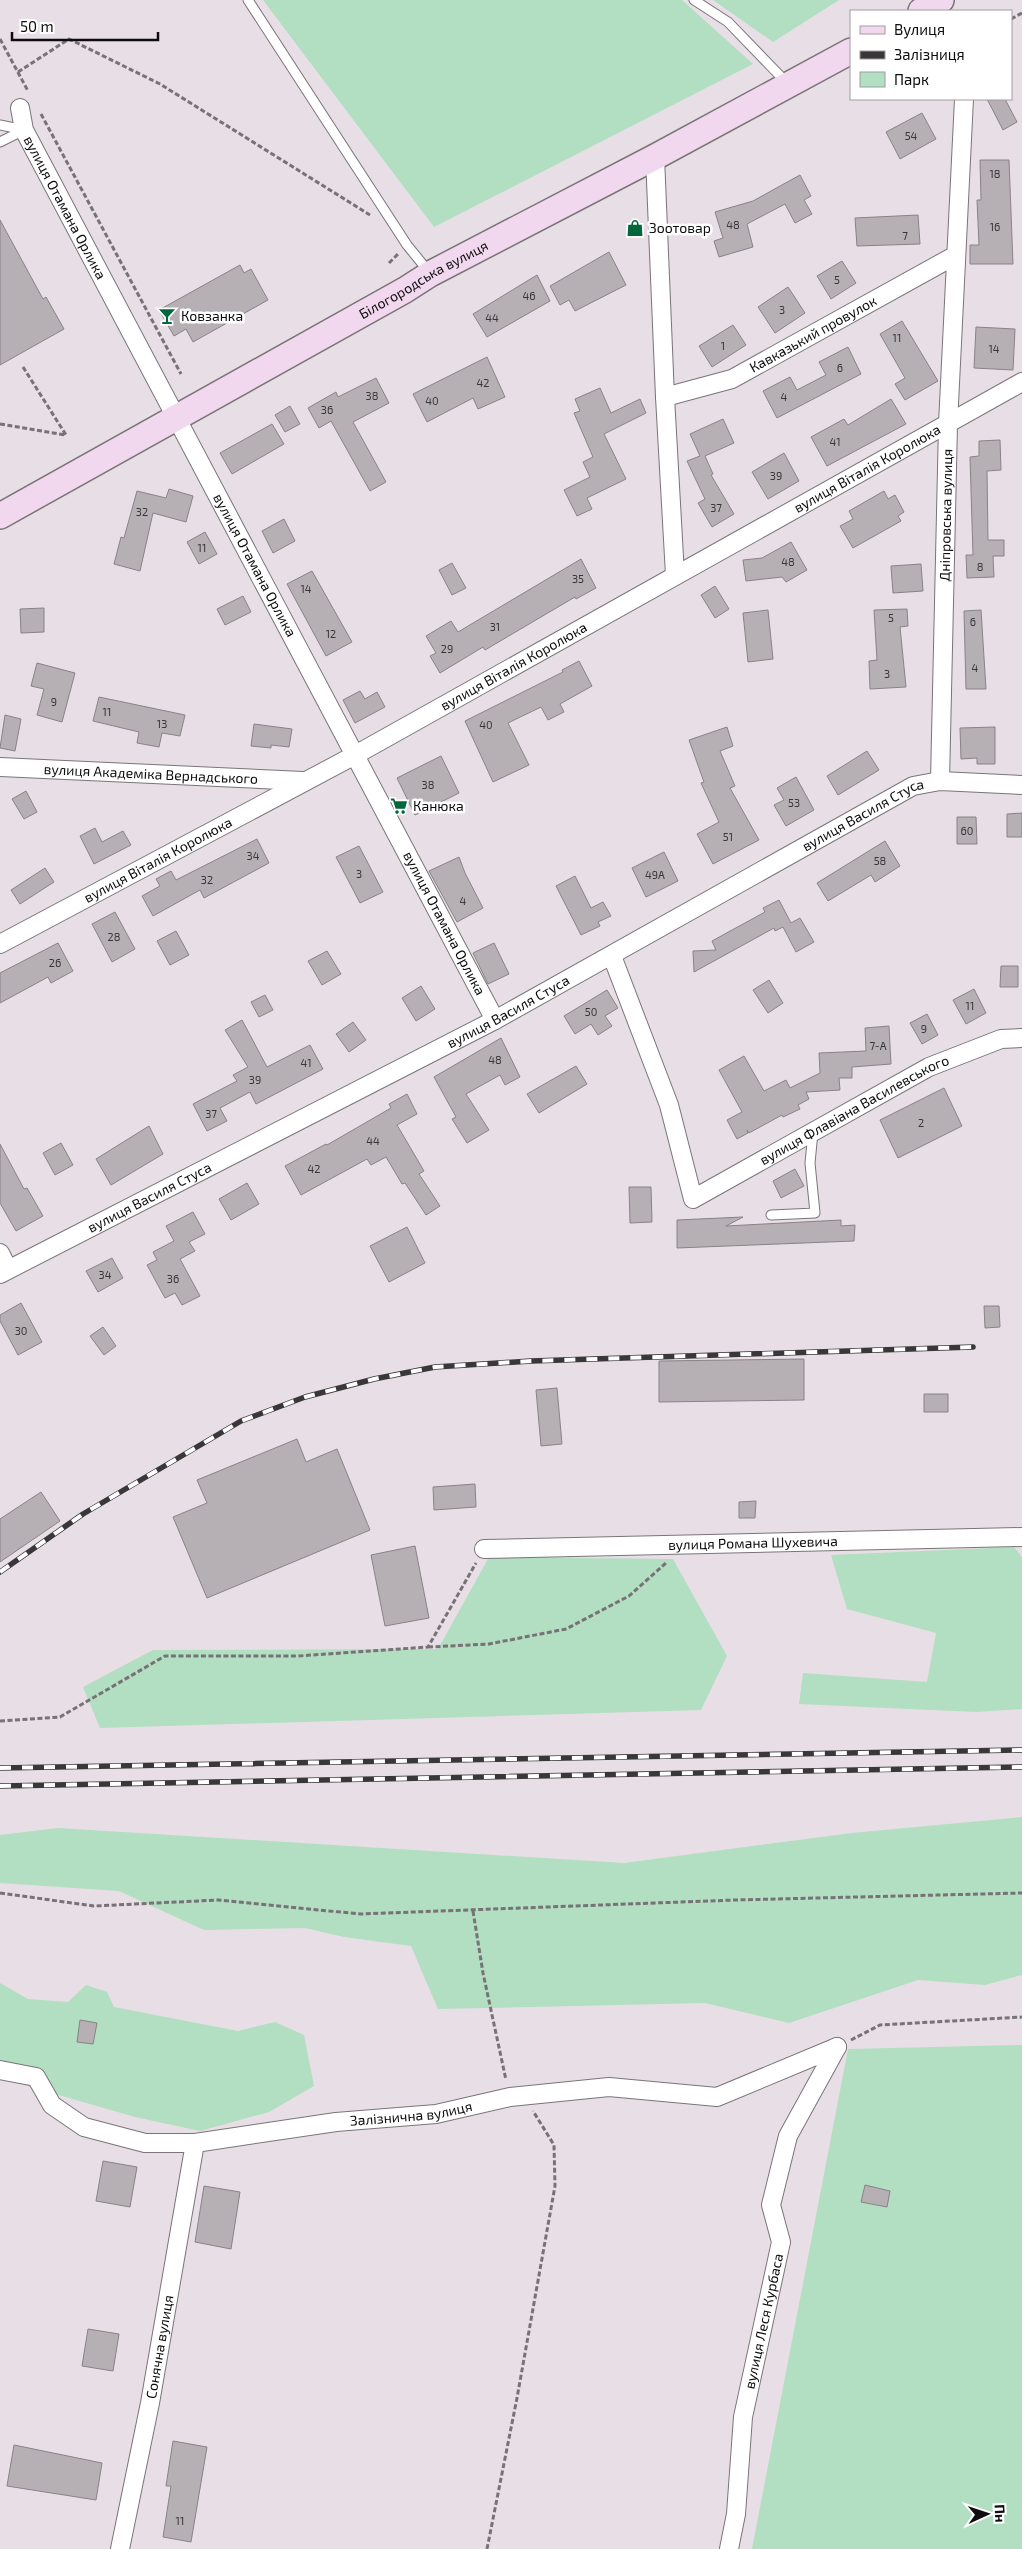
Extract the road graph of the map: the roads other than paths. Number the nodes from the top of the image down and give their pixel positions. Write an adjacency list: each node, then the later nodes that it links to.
1 (248, 0): 14 (lane)
2 (694, 0): 6 (lane)
3 (941, 0): 4 (street)
4 (923, 10)
5 (850, 52): 6 (street, Білогородська вулиця)
6 (789, 85): 12 (street, Білогородська вулиця)
7 (964, 100): 13 (street, Дніпровська вулиця)
8 (26, 104): 10 (street, вулиця Отамана Орлика)
9 (0, 125): 10 (lane)
10 (24, 130): 11 (lane); 17 (street, вулиця Отамана Орлика)
11 (0, 142)
12 (656, 157): 14 (street, Білогородська вулиця); 16 (street)
13 (956, 256): 16 (street, Кавказький провулок); 18 (street, Дніпровська вулиця)
14 (430, 274): 17 (street, Білогородська вулиця)
15 (1022, 382): 18 (street, вулиця Віталія Королюка)
16 (665, 397): 20 (street)
17 (176, 418): 19 (street, Білогородська вулиця); 21 (street, вулиця Отамана Орлика)
18 (948, 424): 20 (street, вулиця Віталія Королюка); 23 (street, Дніпровська вулиця)
19 (0, 516)
20 (676, 575): 21 (street, вулиця Віталія Королюка)
21 (357, 754): 24 (street, вулиця Віталія Королюка); 28 (street, вулиця Отамана Орлика)
22 (0, 767): 24 (street, вулиця Академіка Вернадського)
23 (940, 781): 25 (street, вулиця Василя Стуса); 27 (street, вулиця Василя Стуса)
24 (303, 782): 26 (street, вулиця Віталія Королюка)
25 (1022, 785)
26 (0, 944)
27 (612, 956): 28 (street, вулиця Василя Стуса); 30 (street, вулиця Флавіана Василевського)
28 (495, 1020): 33 (street, вулиця Василя Стуса)
29 (1022, 1038): 30 (street, вулиця Флавіана Василевського)
30 (813, 1131): 31 (lane)
31 (770, 1214)
32 (0, 1253): 33 (street)
33 (4, 1272)
34 (1022, 1537): 35 (street, вулиця Романа Шухевича)
35 (484, 1549)
36 (837, 2047): 38 (street, Залізнична вулиця); 40 (street, вулиця Леся Курбаса)
37 (0, 2070): 38 (street, Залізнична вулиця)
38 (195, 2143): 39 (street, Сонячна вулиця)
39 (120, 2549)
40 (729, 2549)

